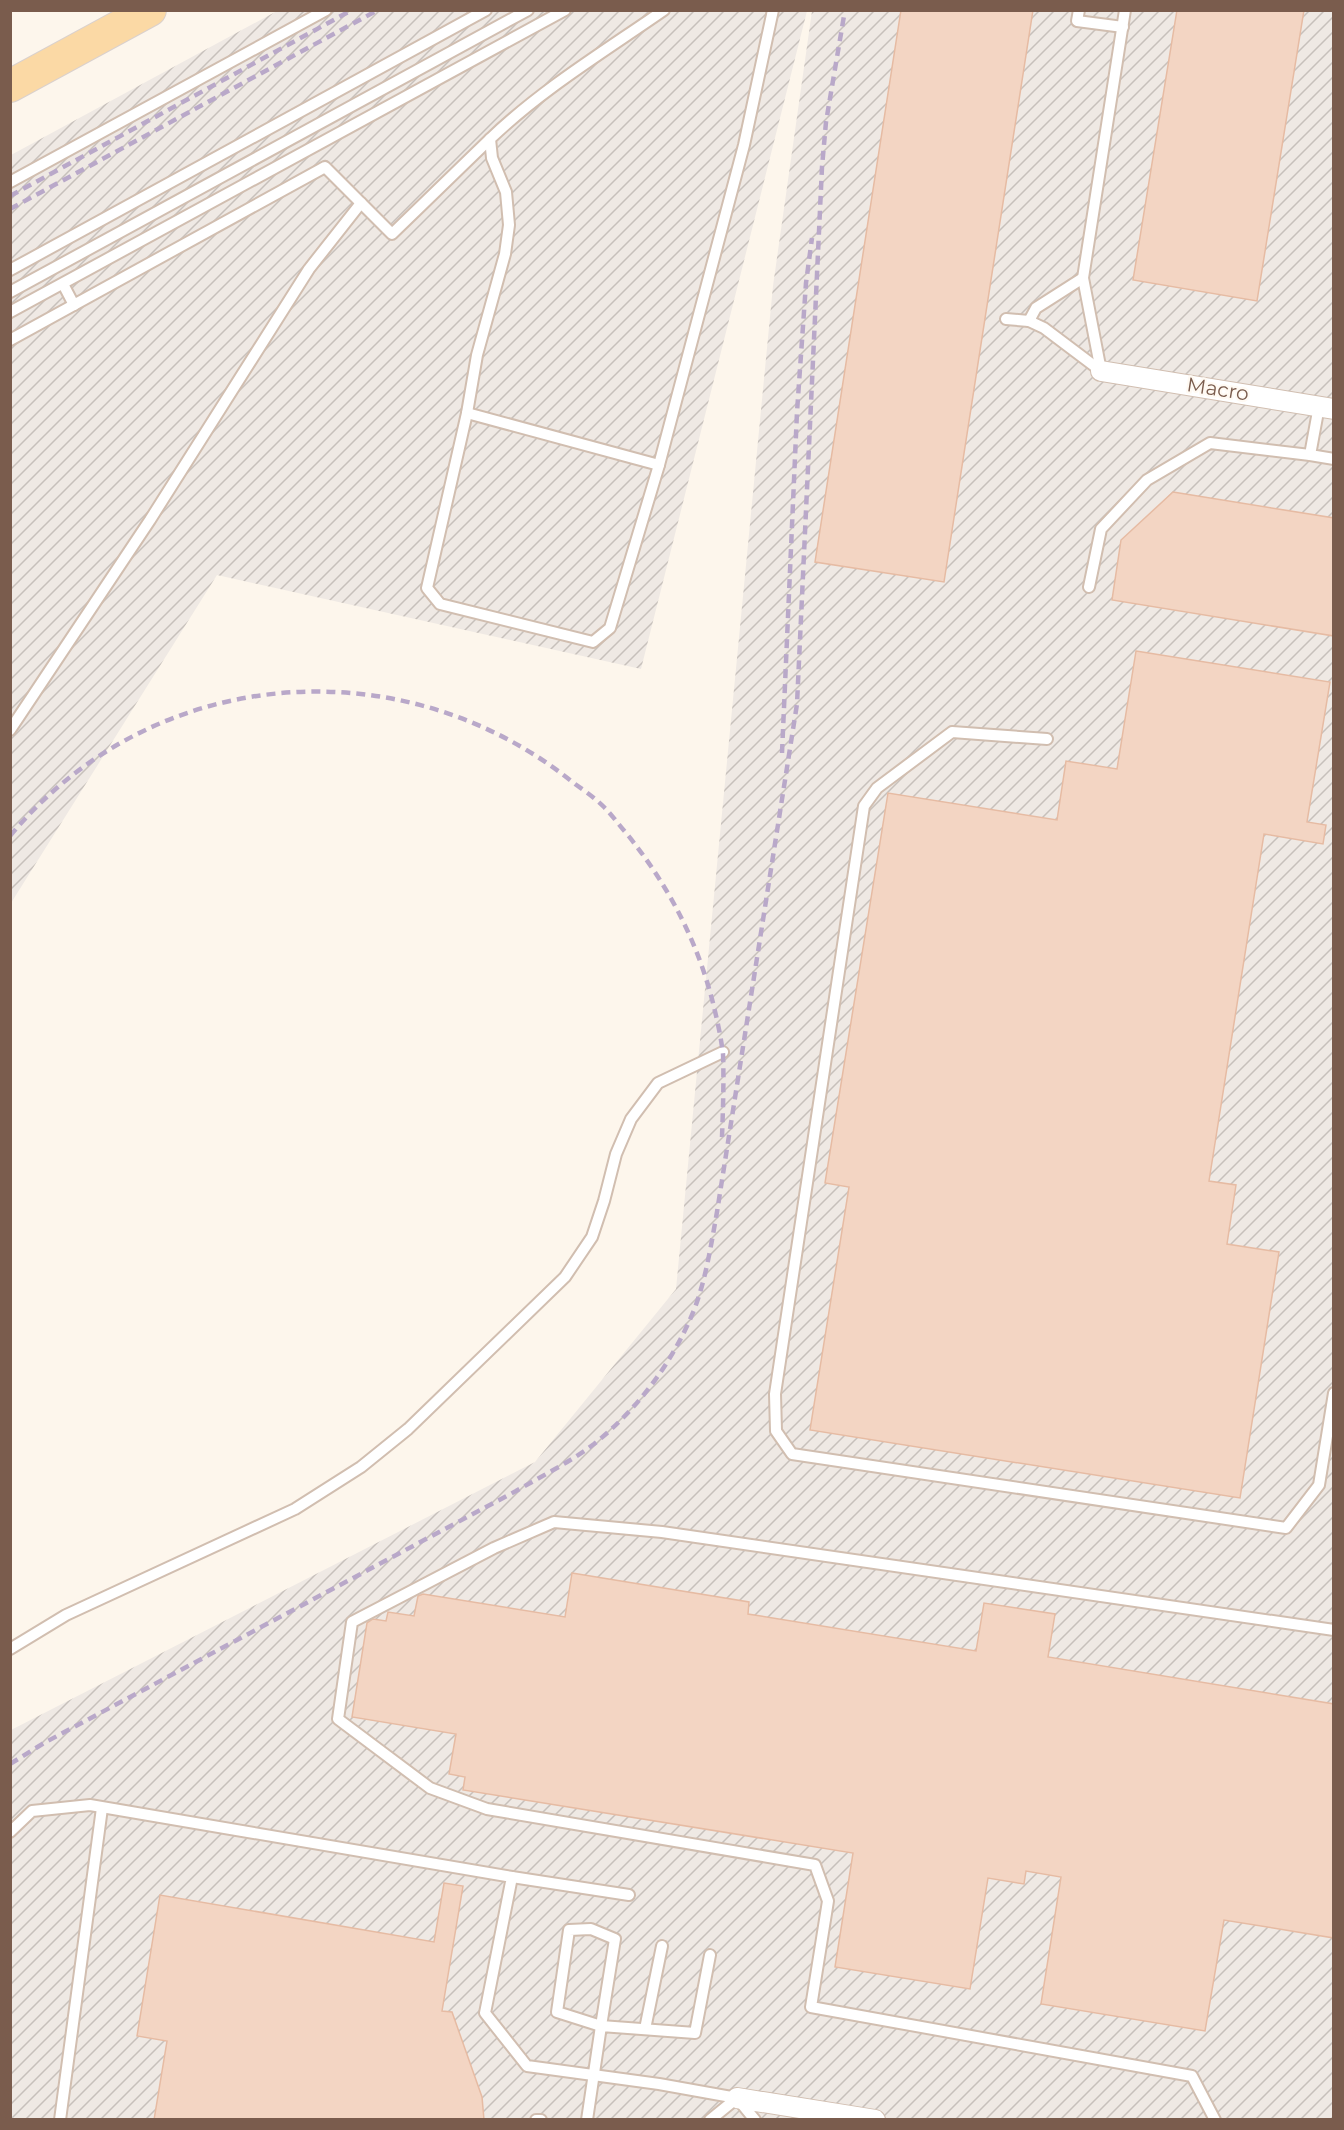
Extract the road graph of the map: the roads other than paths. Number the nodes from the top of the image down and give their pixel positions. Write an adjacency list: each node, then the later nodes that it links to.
1 (150, 10): 11 (main road)
2 (326, 10): 13 (lane)
3 (486, 10): 15 (lane)
4 (528, 10): 18 (lane)
5 (565, 10): 17 (lane)
6 (664, 10): 12 (lane)
7 (773, 10): 29 (lane)
8 (1079, 10): 10 (lane)
9 (1125, 10): 10 (lane)
10 (1123, 27): 16 (lane)
11 (10, 86)
12 (490, 139): 14 (lane); 26 (lane)
13 (10, 182)
14 (361, 203): 19 (lane); 31 (lane)
15 (10, 270)
16 (1083, 278): 22 (lane); 24 (lane)
17 (63, 284): 19 (lane); 20 (lane)
18 (10, 292)
19 (74, 305): 23 (lane)
20 (10, 312)
21 (1006, 319): 22 (lane)
22 (1029, 321): 24 (lane)
23 (10, 340)
24 (1101, 370): 25 (street, Macro)
25 (1326, 407): 27 (lane)
26 (467, 413): 29 (lane); 29 (lane)
27 (1310, 455): 28 (lane); 30 (lane)
28 (1334, 459)
29 (659, 465)
30 (1089, 587)
31 (10, 730)
32 (1047, 739): 35 (lane)
33 (723, 1052): 37 (lane)
34 (1334, 1393): 35 (lane)
35 (1329, 1452)
36 (1334, 1630): 55 (lane)
37 (10, 1648)
38 (102, 1808): 39 (lane); 40 (lane); 48 (lane)
39 (10, 1832)
40 (512, 1877): 41 (lane); 46 (lane)
41 (629, 1895)
42 (662, 1946): 45 (lane)
43 (710, 1955): 45 (lane)
44 (601, 2026): 44 (lane); 45 (lane); 46 (lane)
45 (645, 2029)
46 (594, 2075): 47 (lane); 51 (lane)
47 (737, 2098): 52 (lane); 53 (lane); 54 (street)
48 (60, 2120)
49 (536, 2120): 50 (lane)
50 (541, 2120)
51 (587, 2120)
52 (710, 2120)
53 (755, 2120)
54 (875, 2120)
55 (1215, 2120)

